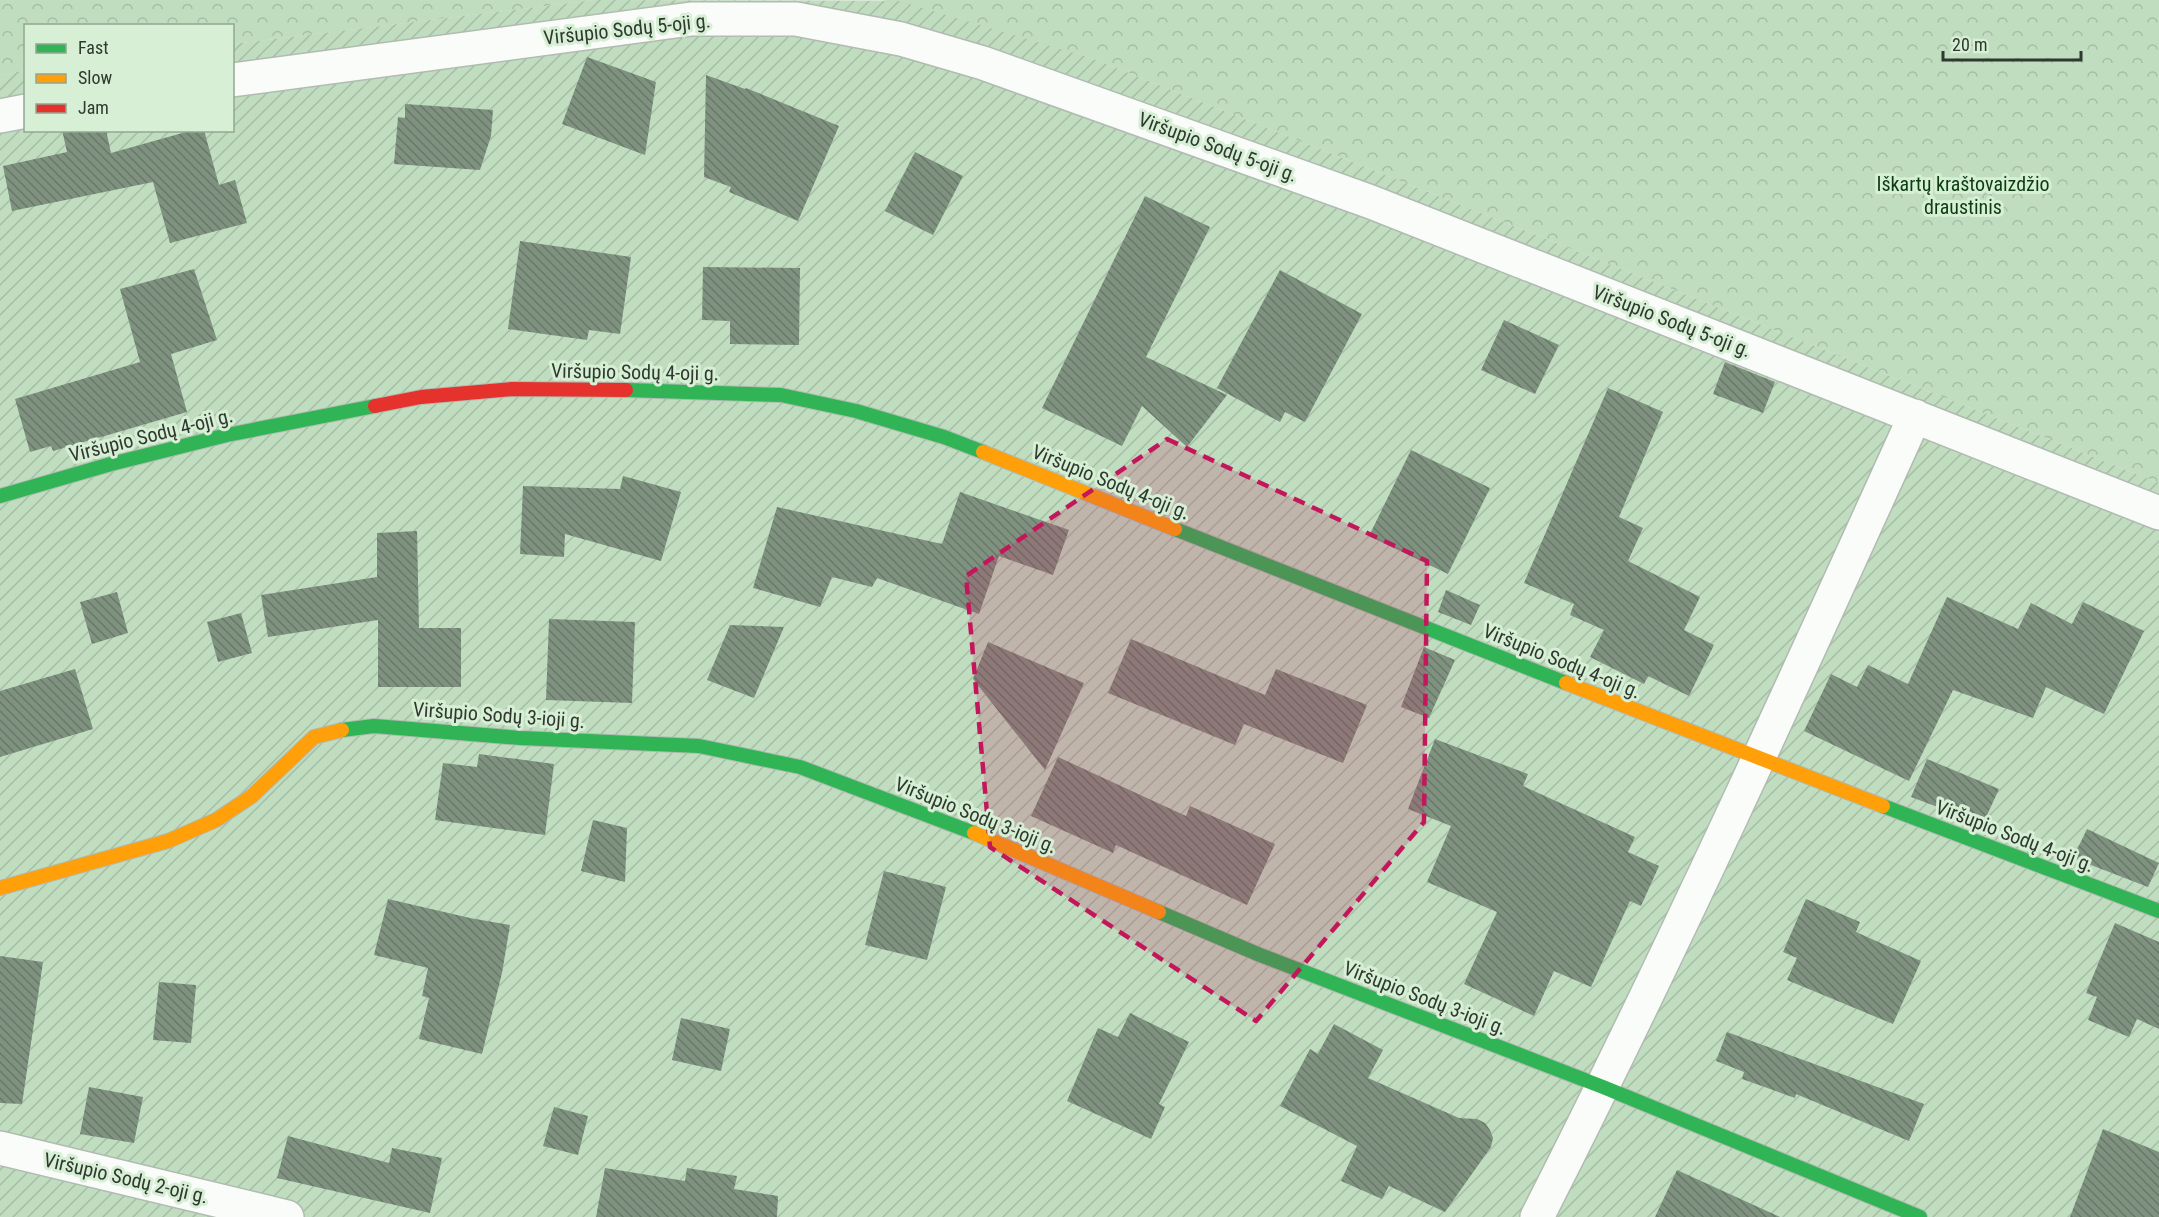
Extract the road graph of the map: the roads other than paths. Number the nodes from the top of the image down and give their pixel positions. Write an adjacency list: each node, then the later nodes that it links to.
1 (234, 80): 4 (street, Viršupio Sodų 5-oji g.)
2 (24, 111): 3 (street)
3 (0, 116)
4 (1915, 416): 6 (street, Viršupio Sodų 5-oji g.); 7 (street)
5 (0, 496): 7 (street, Viršupio Sodų 4-oji g.)
6 (2159, 513)
7 (1760, 760): 9 (street, Viršupio Sodų 4-oji g.); 10 (street)
8 (0, 888): 10 (street, Viršupio Sodų 3-ioji g.)
9 (2159, 912)
10 (1603, 1087): 13 (street); 14 (street, Viršupio Sodų 3-ioji g.)
11 (0, 1148): 12 (street, Viršupio Sodų 2-oji g.)
12 (287, 1217)
13 (1537, 1217)
14 (1920, 1217)

